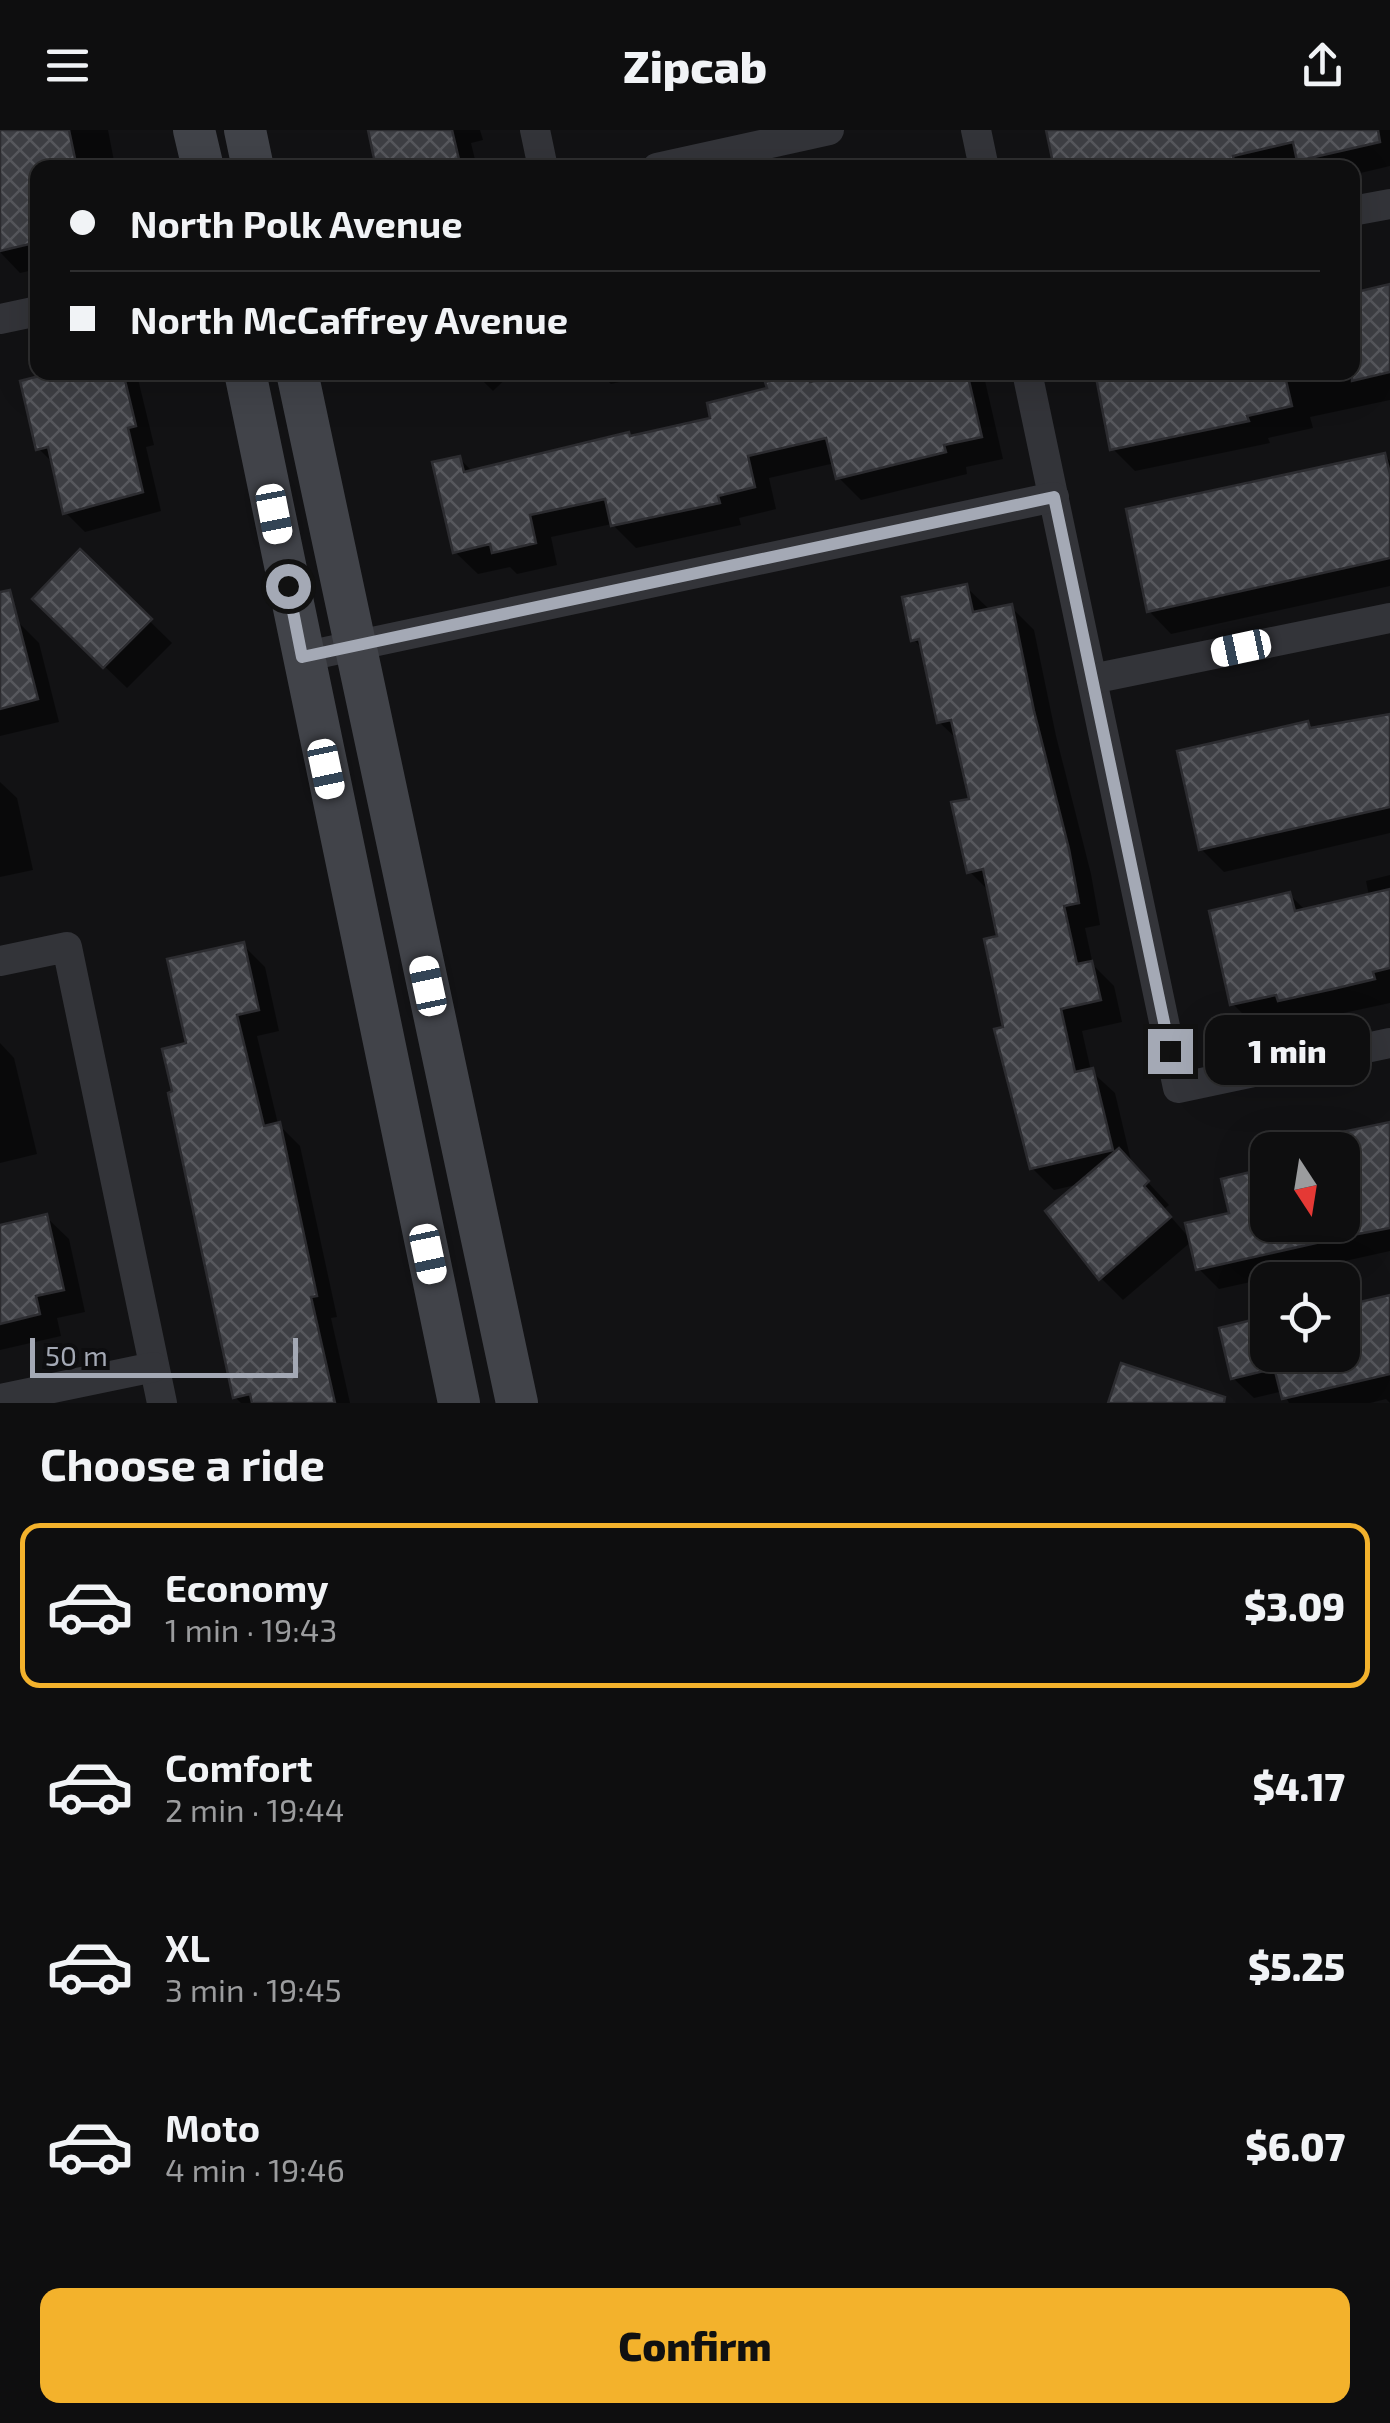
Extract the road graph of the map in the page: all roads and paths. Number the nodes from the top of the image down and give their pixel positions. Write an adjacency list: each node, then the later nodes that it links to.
1 (194, 130): 6 (main road)
2 (245, 130): 7 (main road)
3 (536, 130): 8 (street)
4 (829, 130): 9 (street)
5 (976, 130): 10 (street)
6 (201, 160)
7 (251, 160)
8 (542, 160)
9 (694, 160)
10 (982, 160)
11 (1390, 204): 12 (street)
12 (1360, 210)
13 (30, 313): 14 (street)
14 (0, 319)
15 (248, 380): 21 (main road)
16 (298, 380): 20 (main road)
17 (1029, 380): 18 (street)
18 (1054, 497): 20 (street); 22 (street)
19 (1390, 618): 22 (street)
20 (354, 646): 21 (street); 29 (main road)
21 (302, 657): 28 (main road)
22 (1092, 680): 24 (street)
23 (0, 961): 25 (street)
24 (1390, 1044)
25 (154, 1366): 26 (street); 27 (street)
26 (0, 1399)
27 (162, 1403)
28 (459, 1403)
29 (517, 1403)

